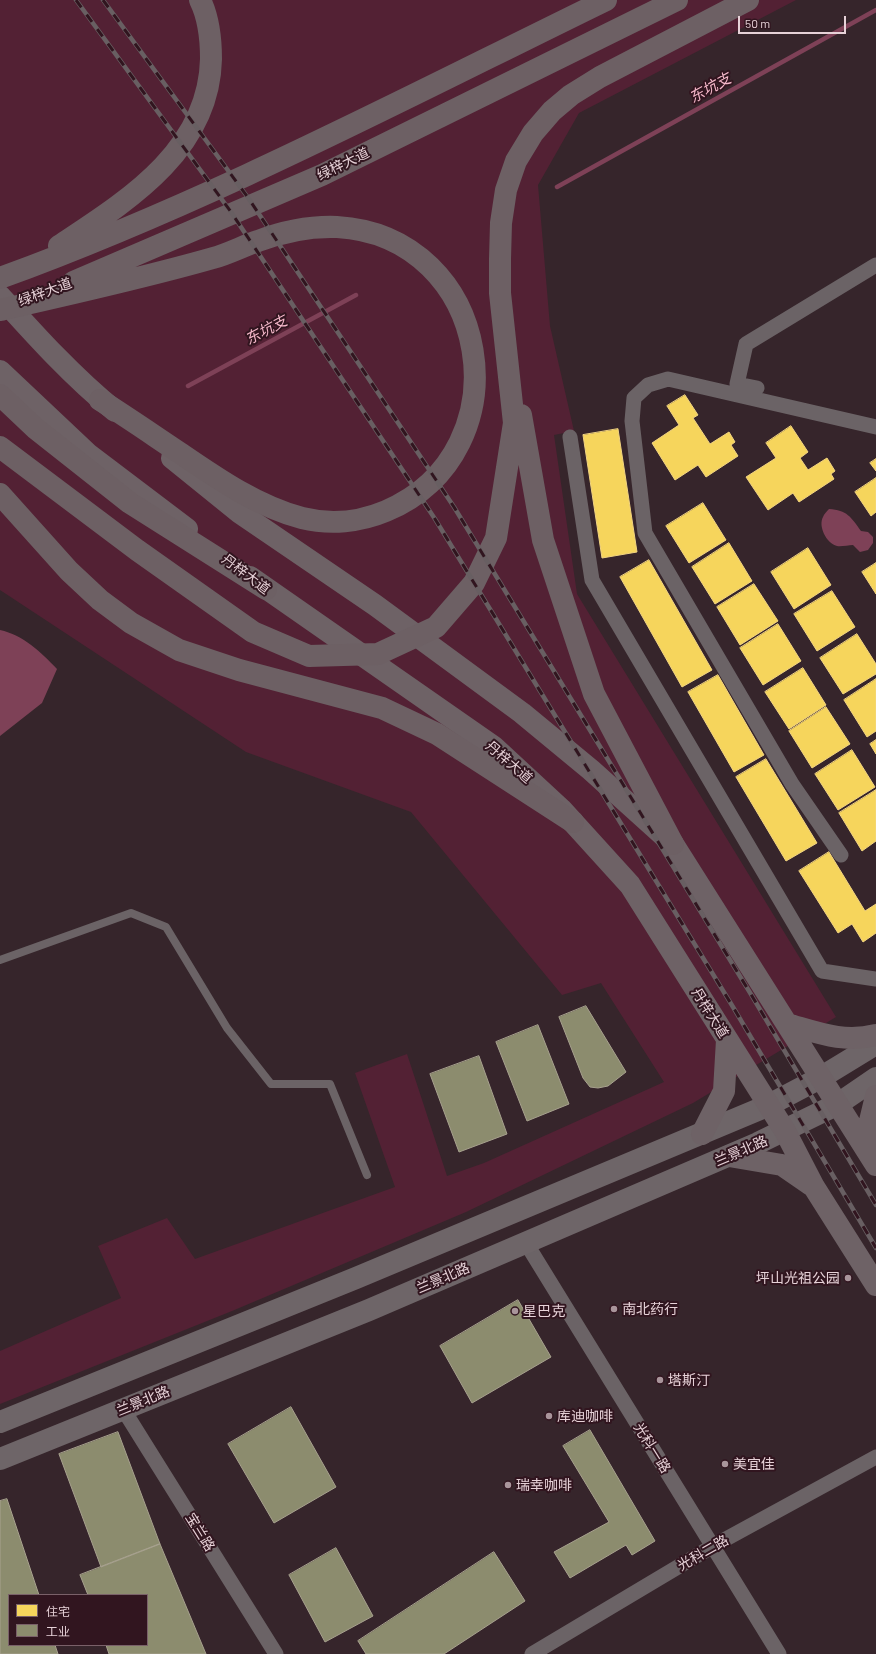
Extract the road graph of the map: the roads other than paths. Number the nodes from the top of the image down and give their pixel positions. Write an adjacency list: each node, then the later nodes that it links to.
1 (200, 0): 5 (highway)
2 (677, 0): 8 (highway, 绿梓大道)
3 (748, 0): 9 (highway)
4 (604, 1): 5 (highway)
5 (82, 239): 7 (highway, 绿梓大道)
6 (876, 265): 15 (street)
7 (0, 278)
8 (98, 280): 11 (highway); 14 (highway)
9 (500, 293): 18 (highway); 22 (highway)
10 (0, 296): 14 (main road)
11 (0, 309)
12 (0, 371): 20 (main road, 丹梓大道)
13 (0, 395): 20 (highway)
14 (100, 400): 22 (main road)
15 (876, 418)
16 (876, 427): 23 (street)
17 (570, 438): 25 (street)
18 (0, 447)
19 (0, 494): 21 (highway)
20 (266, 589): 21 (main road, 丹梓大道)
21 (573, 822): 28 (main road, 丹梓大道)
22 (673, 844): 26 (main road)
23 (841, 855)
24 (0, 960): 39 (lane)
25 (876, 979)
26 (788, 1024): 27 (main road); 30 (main road)
27 (876, 1035)
28 (727, 1040): 34 (main road, 丹梓大道); 36 (main road)
29 (876, 1044): 30 (main road)
30 (820, 1078): 33 (main road); 34 (main road)
31 (876, 1078): 33 (main road, 兰景北路)
32 (876, 1096): 38 (main road)
33 (838, 1104): 35 (main road, 兰景北路); 38 (main road)
34 (767, 1106): 35 (main road, 丹梓大道); 36 (main road)
35 (785, 1131): 37 (main road, 兰景北路); 40 (main road, 丹梓大道)
36 (702, 1134): 44 (main road)
37 (729, 1156): 40 (main road); 41 (main road, 兰景北路)
38 (875, 1163)
39 (367, 1175)
40 (814, 1187): 42 (main road, 丹梓大道)
41 (526, 1243): 43 (main road, 兰景北路); 47 (street, 光科一路)
42 (876, 1286)
43 (123, 1409): 46 (main road, 兰景北路); 48 (street, 宝兰路)
44 (0, 1422)
45 (876, 1458): 47 (street, 光科二路)
46 (0, 1459)
47 (713, 1546): 49 (street, 光科二路); 50 (street, 光科一路)
48 (276, 1654)
49 (532, 1654)
50 (779, 1654)

